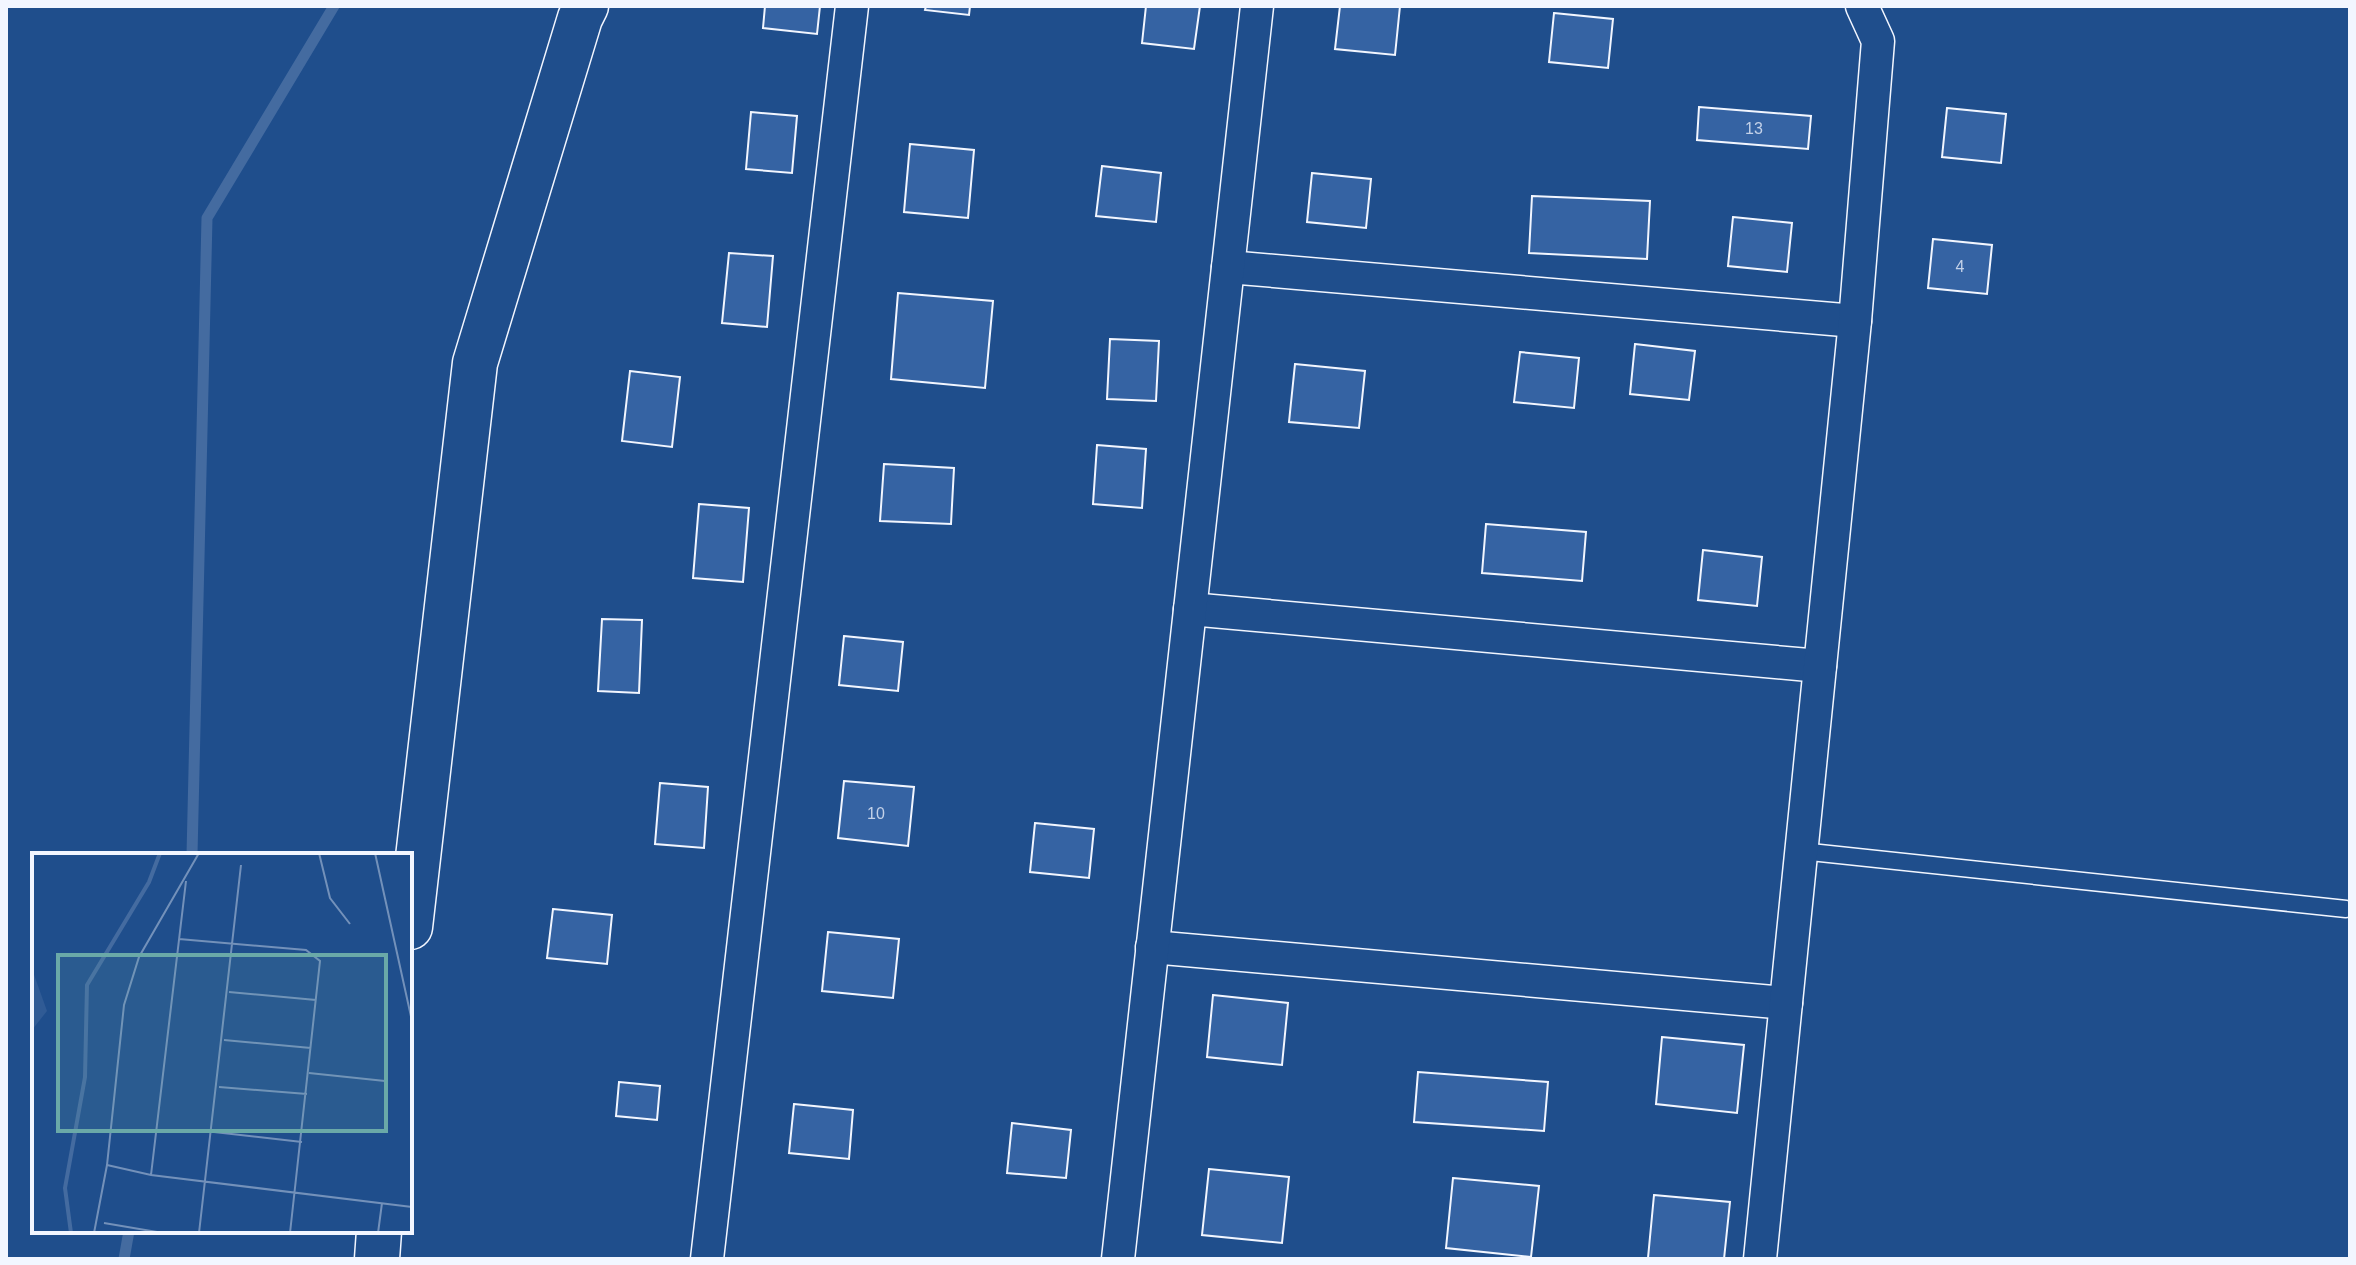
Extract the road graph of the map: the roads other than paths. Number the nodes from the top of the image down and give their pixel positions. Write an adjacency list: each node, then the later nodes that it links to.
1 (586, 6): 11 (street)
2 (852, 6): 16 (street)
3 (1257, 6): 5 (street)
4 (1862, 6): 6 (street)
5 (1228, 267): 6 (street); 7 (street)
6 (1855, 321): 8 (street)
7 (1190, 609): 8 (street); 12 (street)
8 (1820, 666): 9 (street)
9 (1801, 851): 10 (lane); 13 (street)
10 (2346, 909)
11 (412, 910)
12 (1152, 947): 13 (street); 17 (street)
13 (1786, 1003): 18 (street)
14 (379, 1233): 15 (street)
15 (377, 1259)
16 (707, 1259)
17 (1118, 1259)
18 (1760, 1259)

